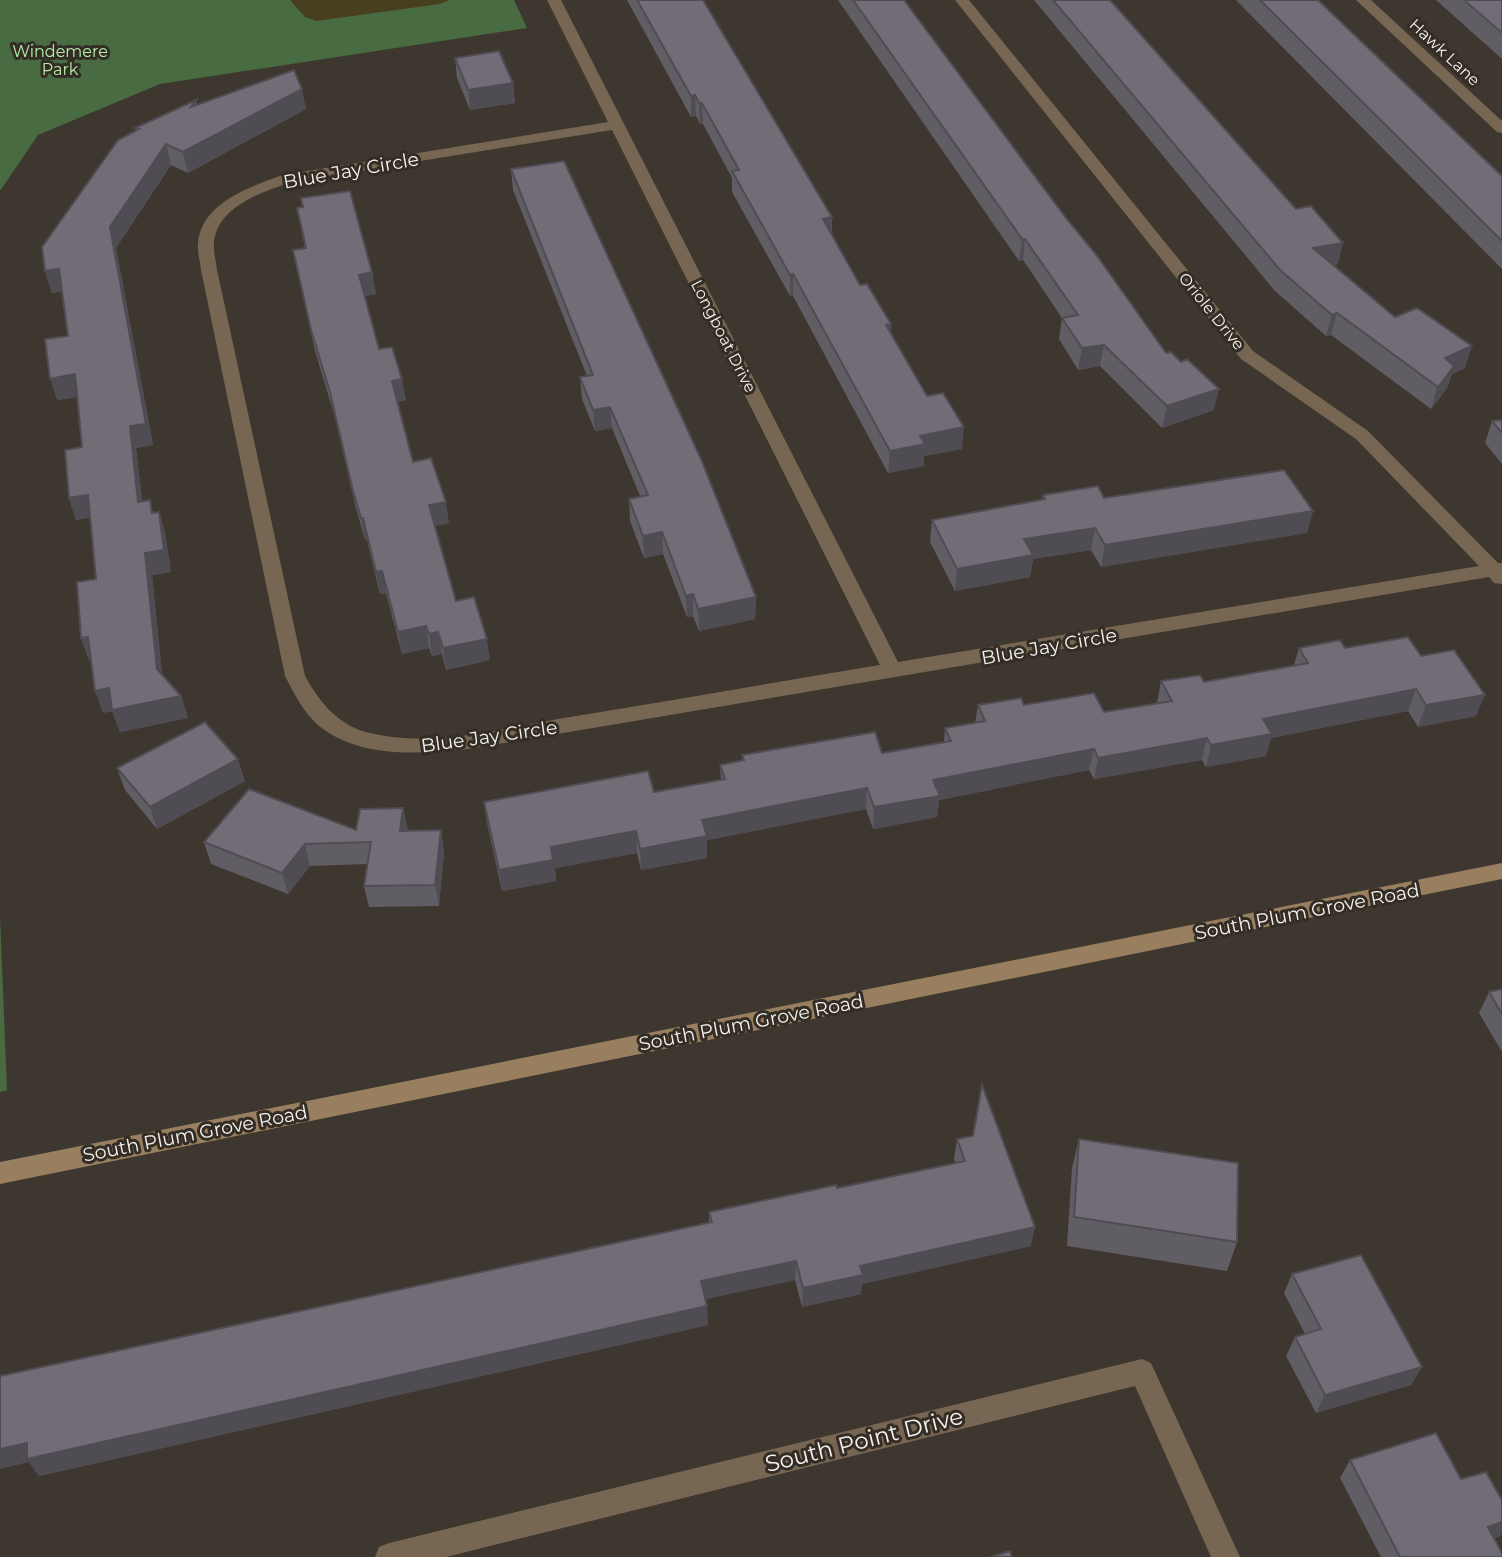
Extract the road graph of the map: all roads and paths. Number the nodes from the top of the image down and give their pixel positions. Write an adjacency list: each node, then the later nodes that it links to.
1 (554, 0): 4 (street, Longboat Drive)
2 (962, 0): 6 (street, Oriole Drive)
3 (1363, 0): 5 (street, Hawk Lane)
4 (618, 125): 7 (street, Longboat Drive); 7 (street, Blue Jay Circle)
5 (1502, 129)
6 (1500, 573): 7 (street, Blue Jay Circle)
7 (893, 672)
8 (1502, 872): 9 (street, South Plum Grove Road)
9 (0, 1172)
10 (389, 1557): 11 (street, South Point Drive)
11 (1226, 1557)

